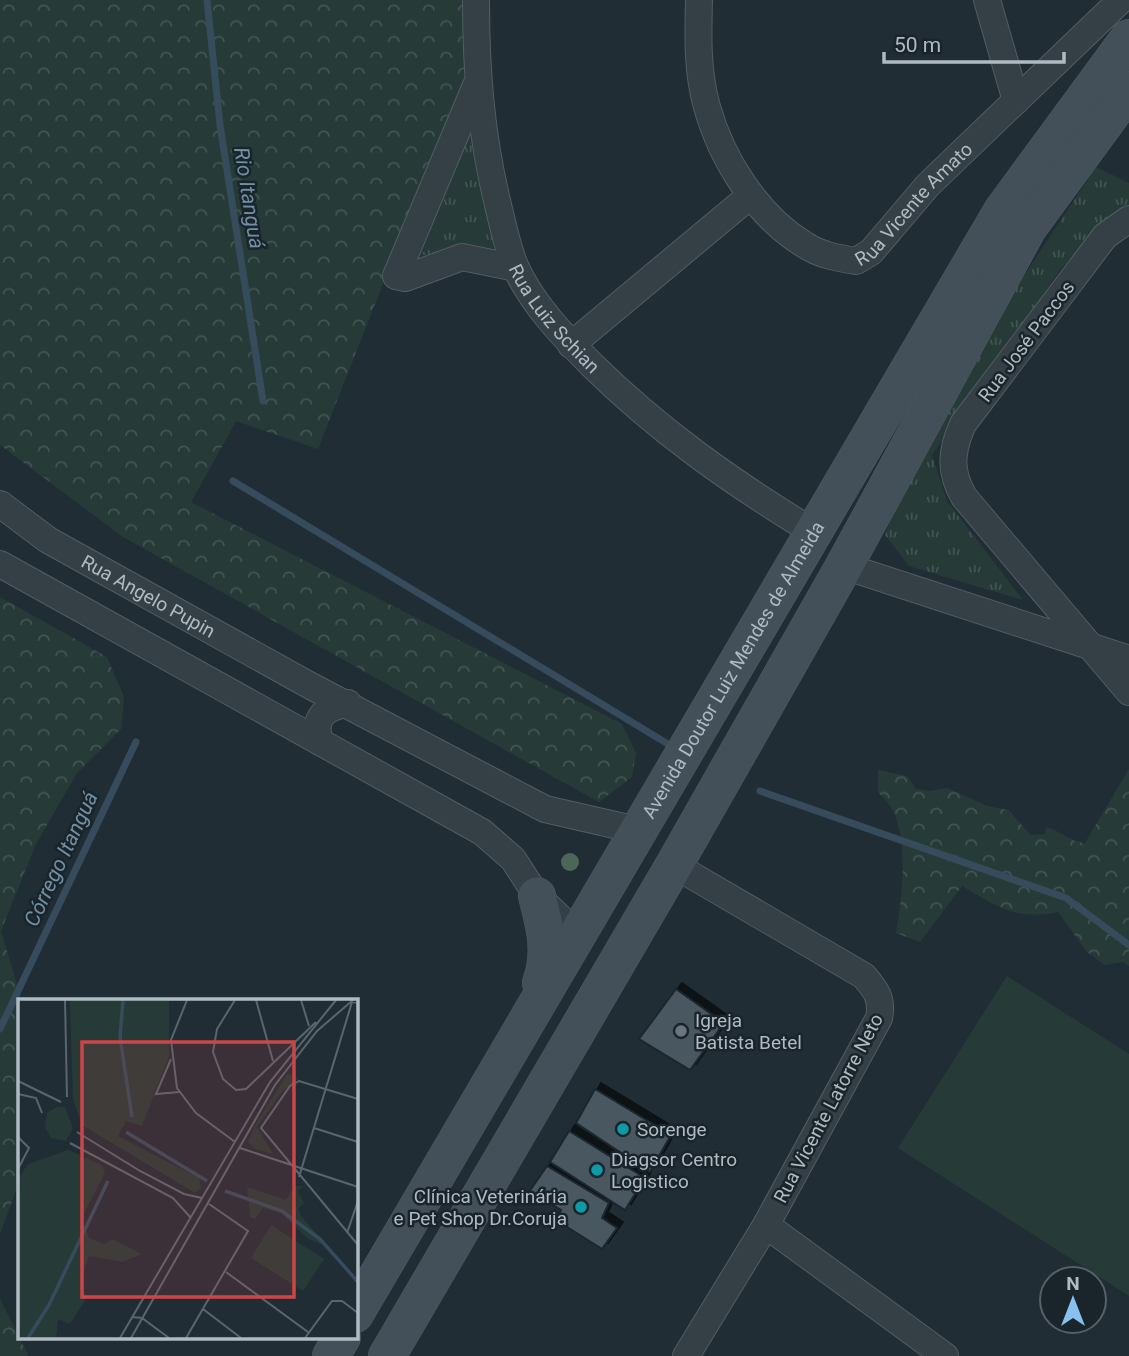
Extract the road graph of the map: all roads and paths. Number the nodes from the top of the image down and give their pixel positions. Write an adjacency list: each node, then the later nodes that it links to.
1 (476, 0): 6 (street, Rua Luiz Schian)
2 (699, 0): 9 (street, Rua Vicente Amato)
3 (987, 0): 8 (street)
4 (1121, 0): 8 (street, Rua Vicente Amato)
5 (1129, 38): 14 (main road, Avenida Doutor Luiz Mendes de Almeida)
6 (477, 83): 11 (street, Rua Luiz Schian); 11 (street)
7 (1129, 90): 16 (main road)
8 (1016, 101): 9 (street, Rua Vicente Amato)
9 (751, 195): 12 (street)
10 (1129, 219): 17 (street, Rua José Paccos)
11 (516, 268): 12 (street, Rua Luiz Schian)
12 (572, 345): 14 (street, Rua Luiz Schian)
13 (0, 504): 19 (street, Rua Angelo Pupin)
14 (812, 531): 24 (main road, Avenida Doutor Luiz Mendes de Almeida)
15 (0, 564): 22 (street)
16 (844, 566): 17 (street); 25 (main road)
17 (1088, 646): 18 (street); 20 (street)
18 (1129, 659)
19 (301, 681): 21 (street, Rua Angelo Pupin); 22 (street)
20 (1129, 692)
21 (348, 703): 23 (street); 24 (street, Rua Angelo Pupin)
22 (269, 714): 23 (street)
23 (320, 742): 26 (street)
24 (640, 831): 27 (main road); 29 (main road, Avenida Doutor Luiz Mendes de Almeida)
25 (674, 865): 27 (main road); 31 (street, Rua Vicente Latorre Neto)
26 (537, 896): 29 (street); 30 (main road)
27 (654, 899): 28 (main road)
28 (633, 934): 29 (main road); 35 (main road)
29 (578, 935): 30 (main road, Avenida Doutor Luiz Mendes de Almeida)
30 (531, 1014): 32 (main road, Avenida Doutor Luiz Mendes de Almeida)
31 (766, 1225): 36 (street, Rua Vicente Latorre Neto); 37 (street)
32 (357, 1311)
33 (341, 1338): 34 (main road)
34 (331, 1356)
35 (387, 1356)
36 (686, 1356)
37 (945, 1356)

